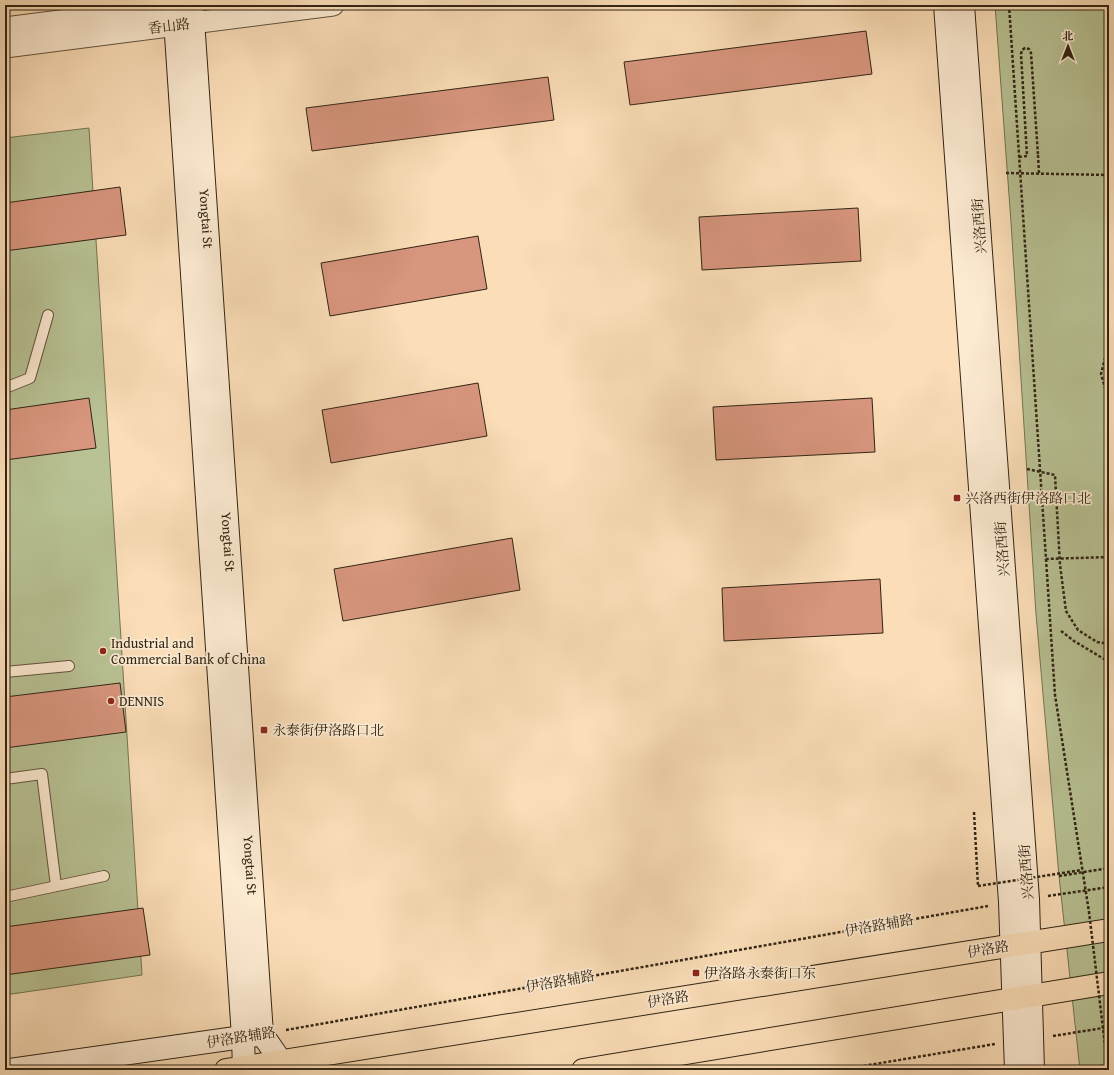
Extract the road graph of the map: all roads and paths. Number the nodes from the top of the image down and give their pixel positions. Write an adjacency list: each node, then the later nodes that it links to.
1 (333, 5): 5 (street, 香山路)
2 (945, 5): 33 (street, 兴洛西街)
3 (963, 5): 33 (street, 兴洛西街)
4 (1009, 5): 8 (path, bridge)
5 (182, 12): 6 (street, 香山路); 7 (street, 香山路); 39 (street, Yongtai St)
6 (5, 28)
7 (5, 47)
8 (1019, 157): 10 (path, bridge); 18 (path, bridge)
9 (1006, 173): 10 (path)
10 (1039, 174): 11 (path)
11 (1109, 175)
12 (48, 315): 14 (lane)
13 (1109, 343): 15 (path)
14 (5, 388)
15 (1109, 401)
16 (1027, 469): 20 (path)
17 (1109, 557): 18 (path, bridge)
18 (1046, 559): 27 (path, bridge)
19 (1060, 630): 21 (path)
20 (1109, 644)
21 (1109, 662)
22 (69, 666): 23 (lane)
23 (5, 672)
24 (5, 779): 30 (lane)
25 (974, 812): 27 (path, bridge)
26 (1109, 868): 29 (path)
27 (1082, 870): 50 (path, bridge)
28 (104, 876): 30 (lane)
29 (1059, 876)
30 (56, 886): 32 (lane)
31 (1109, 886): 33 (path, 伊洛路辅路)
32 (5, 897)
33 (1019, 901): 35 (street, 兴洛西街); 39 (path, 伊洛路辅路)
34 (1109, 930): 35 (main road, 伊洛路)
35 (1021, 944): 37 (street, 兴洛西街); 41 (main road, 伊洛路)
36 (1109, 984): 37 (main road)
37 (1023, 997): 40 (street, 兴洛西街); 46 (main road)
38 (1109, 1027): 40 (path)
39 (253, 1035): 41 (street); 43 (street, Yongtai St); 45 (street, 伊洛路辅路)
40 (1023, 1040): 47 (path); 48 (street, 兴洛西街); 49 (street, 兴洛西街)
41 (284, 1065): 43 (main road, 伊洛路)
42 (1109, 1065): 44 (path)
43 (238, 1069)
44 (1080, 1069)
45 (10, 1070)
46 (583, 1070)
47 (839, 1070)
48 (1016, 1070)
49 (1033, 1070)
50 (1108, 1070)

